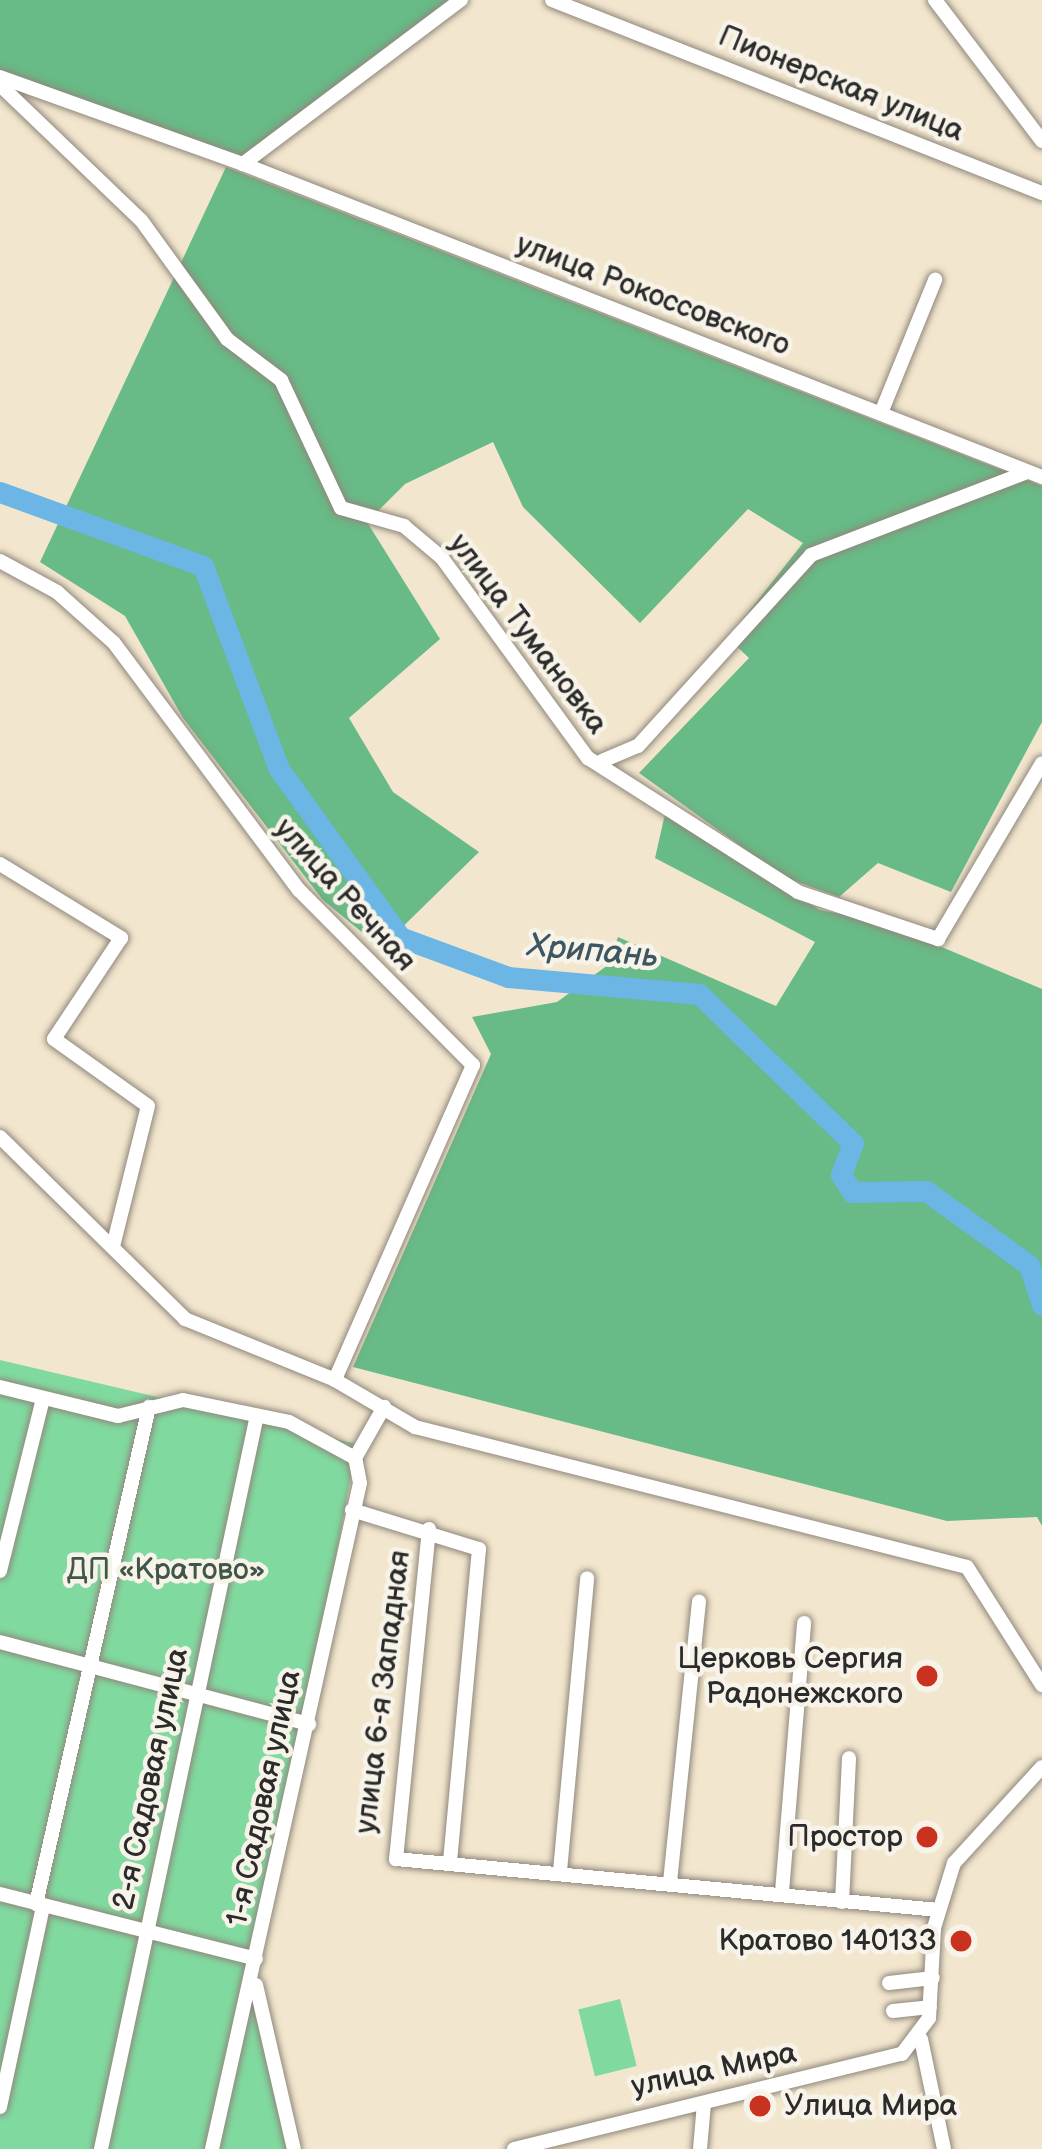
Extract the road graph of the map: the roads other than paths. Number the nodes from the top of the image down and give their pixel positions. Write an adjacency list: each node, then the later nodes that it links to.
1 (461, 0): 6 (street)
2 (552, 0): 7 (street, Пионерская улица)
3 (934, 0): 5 (street)
4 (0, 81): 6 (street, улица Рокоссовского); 12 (street, улица Тумановка)
5 (1042, 141)
6 (243, 164): 9 (street, улица Рокоссовского)
7 (1042, 193)
8 (935, 280): 9 (street)
9 (881, 413): 10 (street, улица Рокоссовского)
10 (1035, 474): 12 (street)
11 (0, 561): 17 (street, улица Речная)
12 (602, 761): 13 (street, улица Тумановка)
13 (1042, 763)
14 (0, 864): 16 (street)
15 (0, 1137): 16 (street)
16 (113, 1246): 17 (street)
17 (335, 1380): 20 (street)
18 (0, 1387): 19 (street)
19 (43, 1398): 21 (street); 26 (street)
20 (384, 1407): 23 (street); 32 (street)
21 (149, 1408): 22 (street); 31 (street)
22 (256, 1420): 23 (street); 33 (street, 2-я Садовая улица)
23 (355, 1458): 24 (street, 1-я Садовая улица)
24 (352, 1510): 25 (street); 34 (street, 1-я Садовая улица)
25 (429, 1529): 37 (street); 37 (street, улица 6-я Западная)
26 (0, 1571)
27 (586, 1578): 38 (street)
28 (699, 1601): 39 (street)
29 (805, 1623): 40 (street)
30 (0, 1642): 31 (street)
31 (88, 1664): 33 (street); 43 (street)
32 (1042, 1685)
33 (196, 1693): 34 (street); 45 (street, 2-я Садовая улица)
34 (309, 1724): 46 (street, 1-я Садовая улица)
35 (849, 1758): 42 (street)
36 (1042, 1767): 44 (street)
37 (450, 1859): 38 (street)
38 (560, 1871): 39 (street)
39 (670, 1882): 40 (street)
40 (782, 1892): 42 (street)
41 (0, 1894): 43 (street)
42 (842, 1902): 44 (street)
43 (40, 1905): 45 (street); 53 (street)
44 (939, 1910): 47 (street)
45 (147, 1932): 46 (street); 54 (street, 2-я Садовая улица)
46 (255, 1966): 55 (street, 1-я Садовая улица); 56 (street)
47 (933, 1978): 48 (street); 49 (street)
48 (890, 1983)
49 (930, 2007): 50 (street); 51 (street)
50 (893, 2012)
51 (921, 2039): 52 (street, улица Мира); 59 (street)
52 (704, 2103): 57 (street, улица Мира); 58 (street)
53 (0, 2107)
54 (101, 2149)
55 (212, 2149)
56 (294, 2149)
57 (514, 2149)
58 (700, 2149)
59 (944, 2149)

